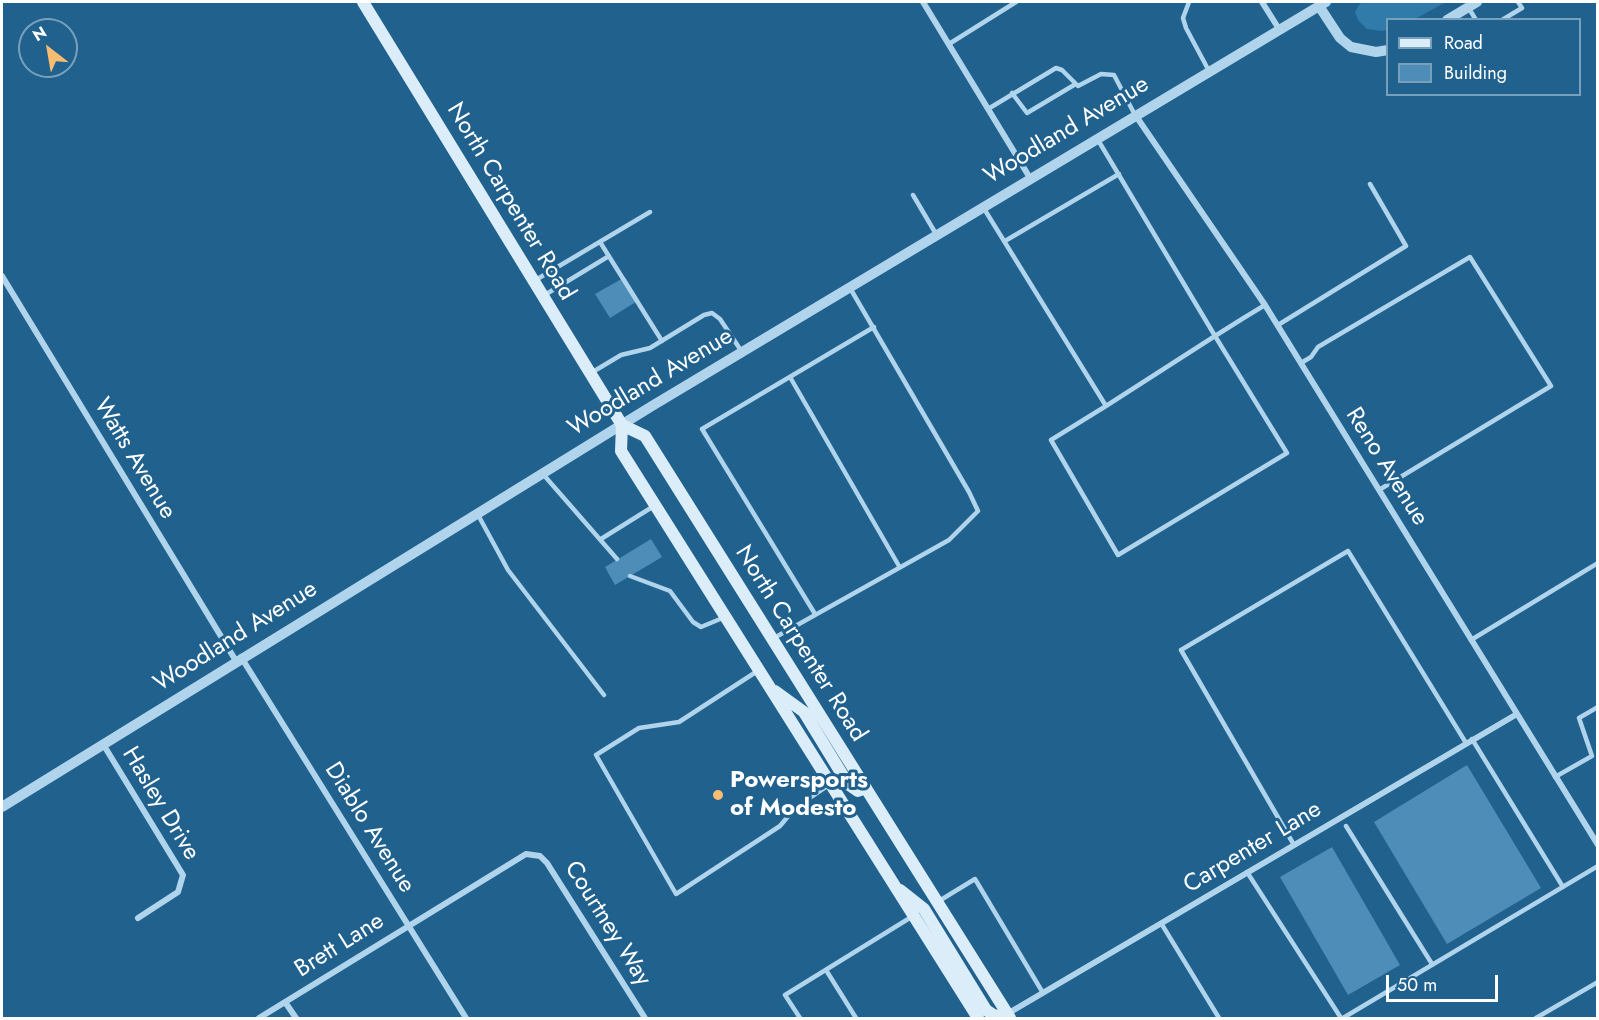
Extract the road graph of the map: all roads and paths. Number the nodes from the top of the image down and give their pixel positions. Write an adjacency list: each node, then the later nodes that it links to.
1 (363, 2): 31 (main road, North Carpenter Road)
2 (923, 2): 12 (street)
3 (1016, 2): 12 (lane)
4 (1189, 2): 14 (lane)
5 (1262, 2): 11 (street)
6 (1518, 2): 10 (lane)
7 (1320, 3): 11 (street, Woodland Avenue); 13 (street)
8 (1472, 4): 9 (street)
9 (1450, 18)
10 (1505, 18)
11 (1279, 29): 14 (street, Woodland Avenue)
12 (949, 44): 17 (street)
13 (1386, 50)
14 (1209, 71): 18 (street, Woodland Avenue)
15 (1074, 85): 16 (lane); 16 (lane); 18 (lane)
16 (1012, 93): 17 (lane)
17 (988, 109): 21 (street)
18 (1135, 115): 19 (street, Woodland Avenue); 34 (street, Reno Avenue)
19 (1097, 138): 20 (lane); 21 (street, Woodland Avenue)
20 (1119, 174): 27 (lane); 37 (lane)
21 (1030, 178): 24 (street, Woodland Avenue)
22 (1370, 184): 35 (lane)
23 (913, 195): 26 (lane)
24 (982, 206): 26 (street, Woodland Avenue); 27 (lane)
25 (650, 212): 28 (lane)
26 (936, 234): 32 (street, Woodland Avenue)
27 (1005, 241): 43 (lane)
28 (600, 242): 29 (lane); 31 (lane)
29 (609, 256): 33 (lane); 38 (lane)
30 (2, 276): 58 (street, Watts Avenue)
31 (534, 281): 33 (main road, North Carpenter Road)
32 (849, 287): 36 (lane); 39 (street, Woodland Avenue)
33 (543, 296): 41 (main road, North Carpenter Road)
34 (1265, 305): 35 (street, Reno Avenue); 37 (lane)
35 (1278, 325): 40 (street, Reno Avenue)
36 (874, 327): 42 (lane); 52 (lane)
37 (1215, 336): 43 (lane); 43 (lane)
38 (662, 341): 39 (lane); 41 (lane)
39 (742, 352): 44 (street, Woodland Avenue)
40 (1301, 363): 46 (street, Reno Avenue); 46 (lane)
41 (590, 373): 44 (main road, North Carpenter Road)
42 (790, 377): 52 (lane); 54 (lane)
43 (1106, 406)
44 (622, 425): 45 (street, Woodland Avenue); 47 (main road, North Carpenter Road); 56 (main road, North Carpenter Road)
45 (542, 474): 48 (street, Woodland Avenue); 49 (lane)
46 (1379, 490): 57 (street, Reno Avenue)
47 (655, 505): 49 (lane); 55 (main road, North Carpenter Road)
48 (477, 513): 58 (street, Woodland Avenue); 61 (lane)
49 (601, 539): 50 (lane)
50 (617, 560)
51 (1598, 563): 57 (lane)
52 (898, 566): 54 (lane)
53 (630, 576): 55 (lane)
54 (815, 614): 56 (lane)
55 (726, 617): 59 (main road, North Carpenter Road)
56 (772, 639): 68 (main road, North Carpenter Road)
57 (1471, 640): 63 (street, Reno Avenue)
58 (239, 659): 65 (street, Woodland Avenue); 82 (street, Diablo Avenue)
59 (759, 670): 60 (main road, North Carpenter Road); 67 (lane)
60 (769, 687): 67 (main road, North Carpenter Road); 68 (main road)
61 (604, 695)
62 (1598, 707): 66 (lane)
63 (1516, 714): 64 (street, Carpenter Lane); 66 (street, Reno Avenue)
64 (1469, 741): 71 (street, Carpenter Lane); 71 (lane); 77 (lane)
65 (103, 744): 69 (street, Woodland Avenue); 80 (street, Hasley Drive)
66 (1555, 777): 72 (street, Reno Avenue)
67 (830, 784): 76 (main road, North Carpenter Road)
68 (866, 788): 78 (main road, North Carpenter Road)
69 (2, 807)
70 (1346, 826): 83 (lane)
71 (1294, 845): 75 (street, Carpenter Lane)
72 (1598, 845)
73 (535, 854): 82 (street, Brett Lane); 92 (street, Courtney Way)
74 (1598, 866): 77 (lane)
75 (1247, 872): 81 (street, Carpenter Lane); 97 (lane)
76 (893, 883): 79 (main road, North Carpenter Road); 88 (main road)
77 (1563, 886): 83 (lane)
78 (938, 902): 86 (lane); 88 (main road, North Carpenter Road)
79 (913, 916): 84 (lane); 95 (main road, North Carpenter Road)
80 (138, 918)
81 (1161, 923): 86 (street, Carpenter Lane); 96 (lane)
82 (408, 925): 87 (street, Brett Lane); 91 (street, Diablo Avenue)
83 (1432, 964): 97 (lane)
84 (826, 970): 93 (lane); 94 (lane)
85 (1598, 982): 98 (lane)
86 (1043, 993): 88 (street, Carpenter Lane)
87 (285, 1002): 89 (street, Brett Lane); 90 (street)
88 (1009, 1016)
89 (259, 1018)
90 (296, 1018)
91 (466, 1018)
92 (645, 1018)
93 (800, 1018)
94 (856, 1018)
95 (978, 1018)
96 (1219, 1018)
97 (1342, 1018)
98 (1536, 1018)

